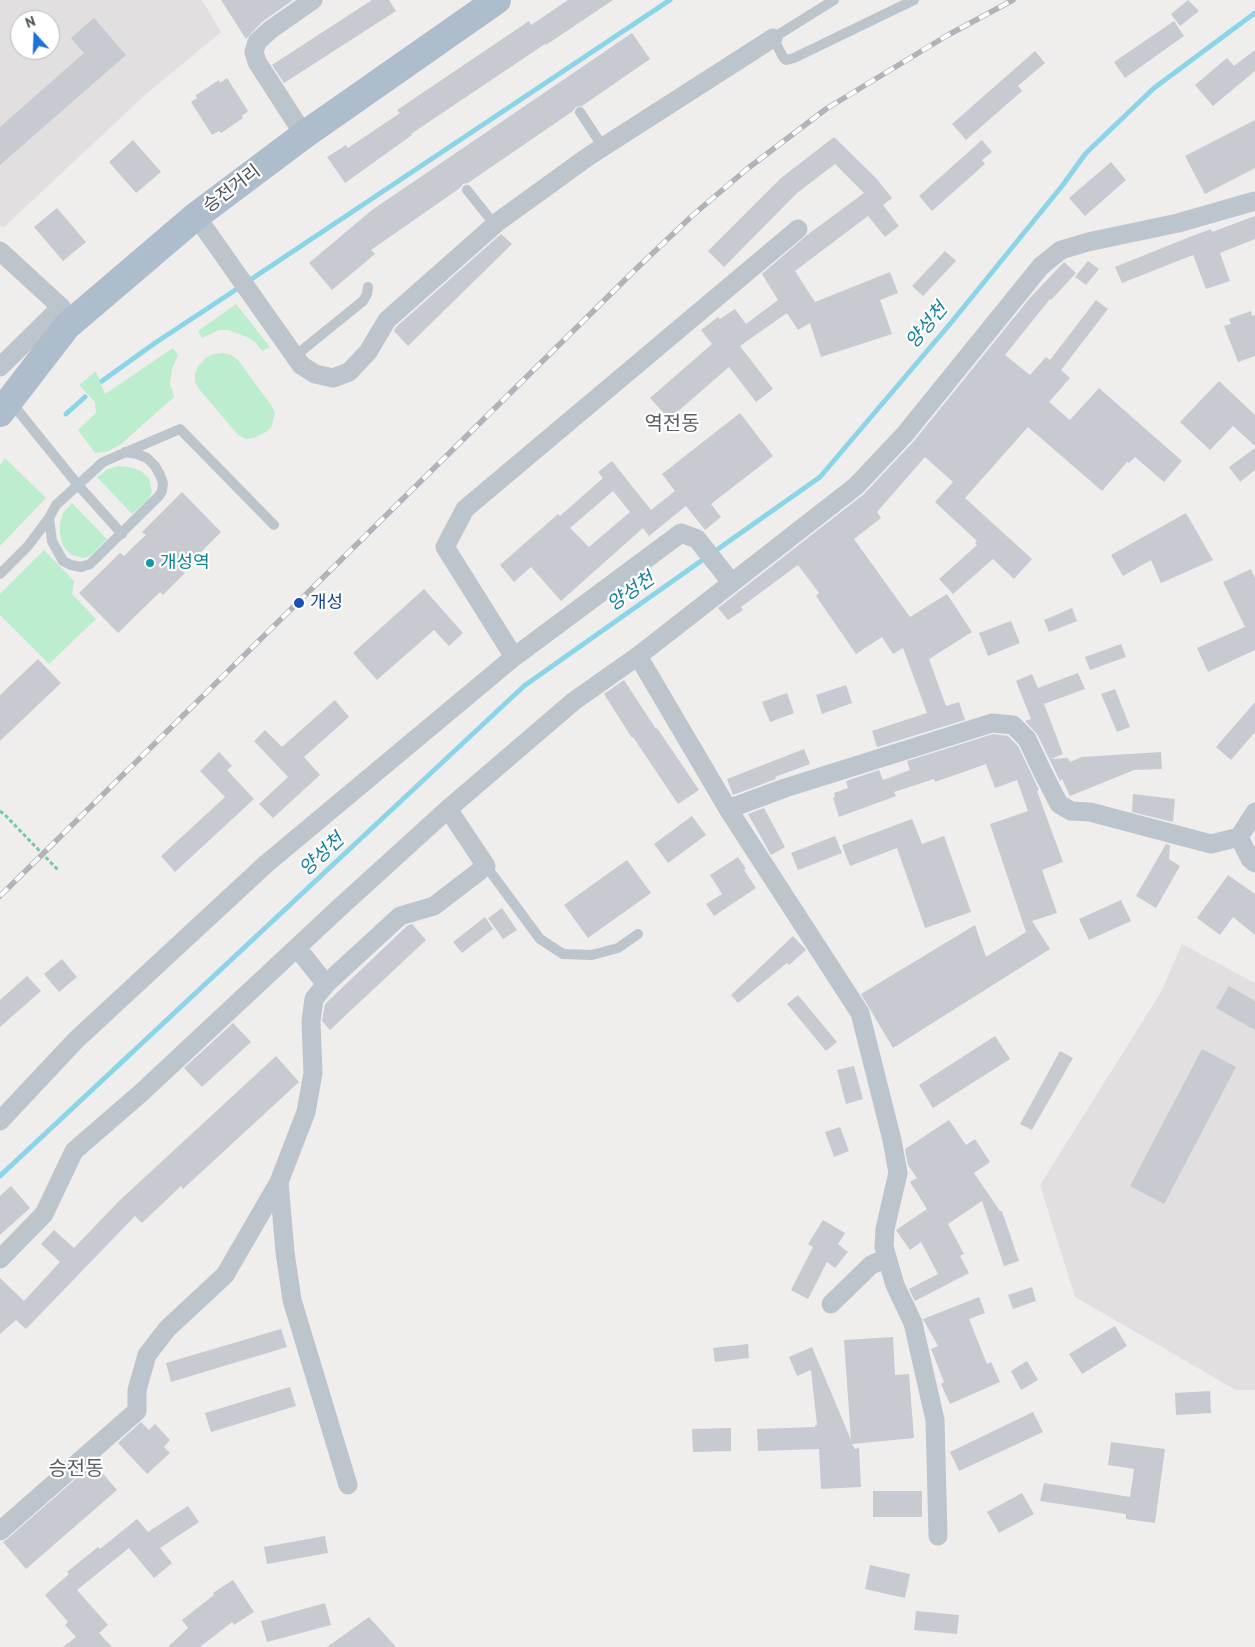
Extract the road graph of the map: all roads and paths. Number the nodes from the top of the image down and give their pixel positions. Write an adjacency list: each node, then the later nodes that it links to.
1 (313, 0): 7 (street)
2 (497, 0): 7 (main road, 승전거리)
3 (834, 0): 5 (lane)
4 (914, 0): 5 (lane)
5 (773, 38): 8 (street)
6 (580, 112): 8 (lane)
7 (304, 135): 11 (main road, 승전거리)
8 (604, 147): 12 (street)
9 (467, 190): 12 (lane)
10 (1255, 200): 26 (street)
11 (196, 216): 16 (main road, 승전거리); 17 (street)
12 (495, 225): 17 (street)
13 (798, 228): 28 (street)
14 (0, 251): 16 (street)
15 (368, 287): 17 (lane)
16 (64, 316): 18 (street); 19 (main road, 승전거리)
17 (295, 356)
18 (0, 367)
19 (5, 407): 21 (lane)
20 (125, 452): 21 (lane); 23 (lane); 24 (lane)
21 (78, 485): 22 (lane); 24 (lane)
22 (49, 518): 24 (lane); 25 (lane)
23 (274, 525)
24 (122, 534)
25 (0, 574)
26 (726, 576): 27 (street); 28 (street)
27 (638, 656): 29 (street); 30 (street)
28 (514, 657): 40 (street)
29 (448, 809): 35 (street); 38 (street)
30 (728, 809): 33 (street); 42 (street)
31 (0, 811): 36 (path)
32 (1255, 812): 33 (street)
33 (1239, 837): 34 (street)
34 (1255, 863)
35 (486, 866): 37 (lane); 39 (street)
36 (58, 870)
37 (638, 934)
38 (297, 948): 39 (street); 43 (street)
39 (326, 984): 41 (street)
40 (0, 1121)
41 (279, 1182): 45 (street); 46 (street)
42 (887, 1258): 44 (street); 47 (street)
43 (0, 1259)
44 (831, 1304)
45 (348, 1485)
46 (0, 1531)
47 (938, 1536)

